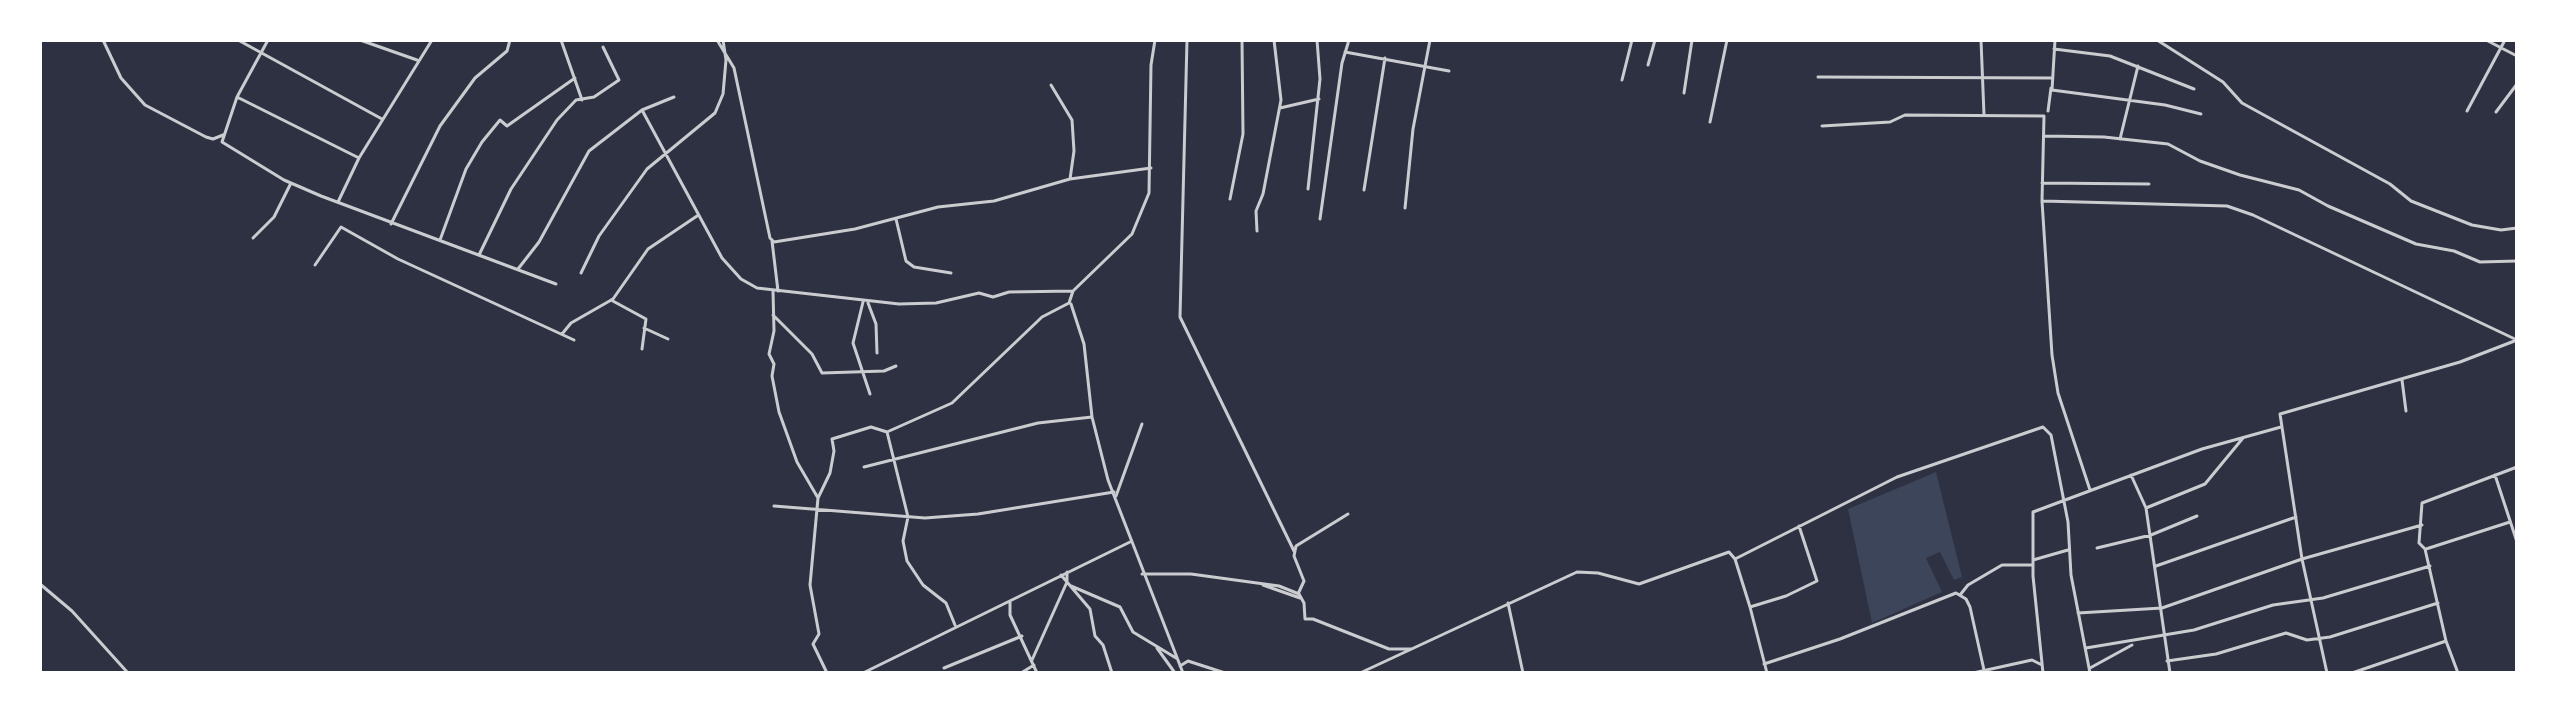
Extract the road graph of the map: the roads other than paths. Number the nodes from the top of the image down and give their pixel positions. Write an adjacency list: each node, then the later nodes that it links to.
1 (103, 40): 64 (street)
2 (238, 40): 29 (street)
3 (268, 40): 29 (street)
4 (360, 40): 33 (street)
5 (432, 40): 33 (street)
6 (510, 40): 83 (street)
7 (561, 40): 41 (street)
8 (717, 40): 34 (street)
9 (723, 40): 34 (street)
10 (1155, 40): 69 (street)
11 (1187, 40): 145 (street)
12 (1242, 40): 76 (street)
13 (1274, 40): 54 (street)
14 (1317, 40): 51 (street)
15 (1349, 40): 30 (street)
16 (1430, 40): 36 (street)
17 (1632, 40): 43 (street)
18 (1655, 40): 35 (street)
19 (1692, 40): 48 (street)
20 (1727, 40): 62 (street)
21 (1981, 40): 39 (street)
22 (2055, 40): 28 (street)
23 (2157, 40): 84 (street)
24 (2486, 40): 27 (street)
25 (2505, 40): 27 (street)
26 (603, 47): 52 (street)
27 (2500, 48): 31 (street); 57 (street)
28 (2054, 49): 37 (street); 42 (street)
29 (263, 51): 49 (street); 61 (street)
30 (1345, 52): 32 (street); 82 (street)
31 (2517, 56)
32 (1385, 58): 36 (street); 75 (street)
33 (417, 60): 61 (street)
34 (726, 60): 67 (street); 88 (street)
35 (1648, 65)
36 (1425, 66): 38 (street); 79 (street)
37 (2138, 66): 47 (street); 53 (street)
38 (1449, 71)
39 (1983, 76): 40 (street); 42 (street); 60 (street)
40 (1818, 77)
41 (575, 78): 52 (street); 87 (street)
42 (2051, 78): 46 (street)
43 (1622, 80)
44 (2517, 84): 58 (street)
45 (1051, 85): 70 (street)
46 (2051, 88): 53 (street); 56 (street)
47 (2194, 89)
48 (1684, 93)
49 (237, 97): 64 (street); 68 (street)
50 (674, 97): 55 (street)
51 (1319, 99): 54 (street); 74 (street)
52 (582, 100): 89 (street)
53 (2128, 100): 59 (street); 66 (street)
54 (1280, 108): 85 (street)
55 (642, 110): 67 (street); 92 (street)
56 (2048, 111)
57 (2467, 111)
58 (2496, 112)
59 (2201, 114)
60 (1984, 115): 63 (street); 65 (street)
61 (383, 120): 68 (street)
62 (1710, 122)
63 (1822, 126)
64 (223, 135): 71 (street)
65 (2045, 136): 66 (street); 72 (street)
66 (2120, 139): 90 (street)
67 (665, 153): 80 (street); 93 (street)
68 (359, 158): 78 (street)
69 (1151, 168): 70 (street); 98 (street)
70 (1070, 179): 81 (street)
71 (291, 183): 78 (street); 86 (street)
72 (2042, 183): 73 (street); 77 (street)
73 (2149, 184)
74 (1308, 189)
75 (1364, 190)
76 (1230, 199)
77 (2042, 201): 107 (street); 125 (street)
78 (338, 202): 83 (street)
79 (1405, 208)
80 (698, 216): 96 (street); 99 (street)
81 (896, 217): 88 (street); 94 (street)
82 (1320, 219)
83 (391, 224): 87 (street)
84 (2517, 228)
85 (1257, 231)
86 (253, 238)
87 (440, 240): 89 (street)
88 (772, 241): 97 (street)
89 (479, 255): 92 (street)
90 (2517, 261)
91 (315, 265): 104 (street)
92 (518, 270): 95 (street)
93 (581, 273)
94 (951, 273)
95 (556, 284)
96 (773, 291): 97 (street); 102 (street)
97 (778, 291): 100 (street)
98 (1073, 291): 100 (street); 101 (street)
99 (611, 300): 103 (street); 104 (street)
100 (866, 302): 109 (street); 111 (street)
101 (1070, 302): 115 (street); 118 (street)
102 (773, 315): 111 (street); 127 (street)
103 (644, 328): 105 (street); 108 (street)
104 (562, 334): 106 (street)
105 (668, 339)
106 (574, 340)
107 (2517, 340): 112 (street)
108 (642, 349)
109 (877, 353)
110 (896, 366): 111 (street)
111 (862, 370): 113 (street)
112 (2402, 380): 114 (street); 117 (street)
113 (870, 394)
114 (2406, 411)
115 (1092, 417): 120 (street); 126 (street)
116 (1142, 424): 126 (street)
117 (2282, 426): 119 (street); 135 (street)
118 (887, 432): 120 (street); 127 (street)
119 (2248, 435): 123 (street); 130 (street)
120 (895, 458): 121 (street); 134 (street)
121 (864, 467)
122 (2517, 467): 124 (street)
123 (2130, 474): 125 (street); 130 (street)
124 (2495, 475): 136 (street); 137 (street)
125 (2090, 490): 128 (street)
126 (1115, 494): 134 (street); 141 (street)
127 (818, 498): 131 (street)
128 (2062, 500): 138 (street); 144 (street); 148 (street)
129 (774, 506): 131 (street)
130 (2146, 508): 139 (street)
131 (819, 512): 134 (street); 187 (street)
132 (1348, 514): 145 (street)
133 (2197, 516): 139 (street)
134 (908, 517): 168 (street)
135 (2296, 517): 147 (street); 150 (street)
136 (2510, 522): 140 (street); 143 (street)
137 (2422, 525): 143 (street); 147 (street)
138 (1799, 526): 146 (street); 165 (street)
139 (2151, 535): 142 (street); 150 (street)
140 (2516, 538)
141 (1130, 542): 149 (street); 152 (street)
142 (2097, 548)
143 (2425, 549): 151 (street)
144 (2069, 550): 148 (street); 167 (street)
145 (1294, 551): 160 (street)
146 (1735, 559): 163 (street); 165 (street)
147 (2302, 559): 161 (street); 166 (street)
148 (2033, 563): 159 (street); 181 (street)
149 (1138, 564): 153 (street); 154 (street)
150 (2156, 566): 166 (street)
151 (2430, 566): 161 (street); 164 (street)
152 (1067, 572): 155 (street); 156 (street)
153 (1151, 572): 154 (street); 160 (street)
154 (1142, 574): 177 (street)
155 (1061, 575): 156 (street); 162 (street)
156 (1067, 582): 158 (street); 179 (street)
157 (40, 584): 186 (street)
158 (1071, 586): 174 (street); 191 (street)
159 (1960, 595): 180 (street); 184 (street)
160 (1299, 596): 176 (street)
161 (2311, 600): 169 (street); 171 (street)
162 (1010, 602): 168 (street); 170 (street)
163 (1508, 602): 176 (street); 196 (street)
164 (2438, 603): 171 (street); 172 (street)
165 (1750, 607): 180 (street)
166 (2162, 608): 167 (street); 169 (street)
167 (2078, 613): 175 (street)
168 (955, 625): 188 (street)
169 (2166, 635): 173 (street); 178 (street)
170 (1022, 636): 179 (street); 183 (street)
171 (2320, 639): 178 (street); 201 (street)
172 (2446, 641): 202 (street); 203 (street)
173 (2136, 643): 175 (street); 185 (street)
174 (1157, 648): 177 (street); 192 (street)
175 (2086, 648): 185 (street)
176 (1415, 649): 195 (street)
177 (1176, 659): 182 (street)
178 (2167, 661): 200 (street)
179 (1033, 663): 189 (street); 190 (street)
180 (1764, 664): 197 (street)
181 (2042, 665): 184 (street); 199 (street)
182 (1180, 666): 193 (street); 194 (street)
183 (944, 668)
184 (1984, 670): 198 (street)
185 (2090, 671)
186 (128, 673)
187 (827, 673)
188 (863, 673)
189 (1021, 673)
190 (1037, 673)
191 (1112, 673)
192 (1175, 673)
193 (1183, 673)
194 (1225, 673)
195 (1360, 673)
196 (1523, 673)
197 (1767, 673)
198 (1973, 673)
199 (2043, 673)
200 (2170, 673)
201 (2327, 673)
202 (2352, 673)
203 (2458, 673)

